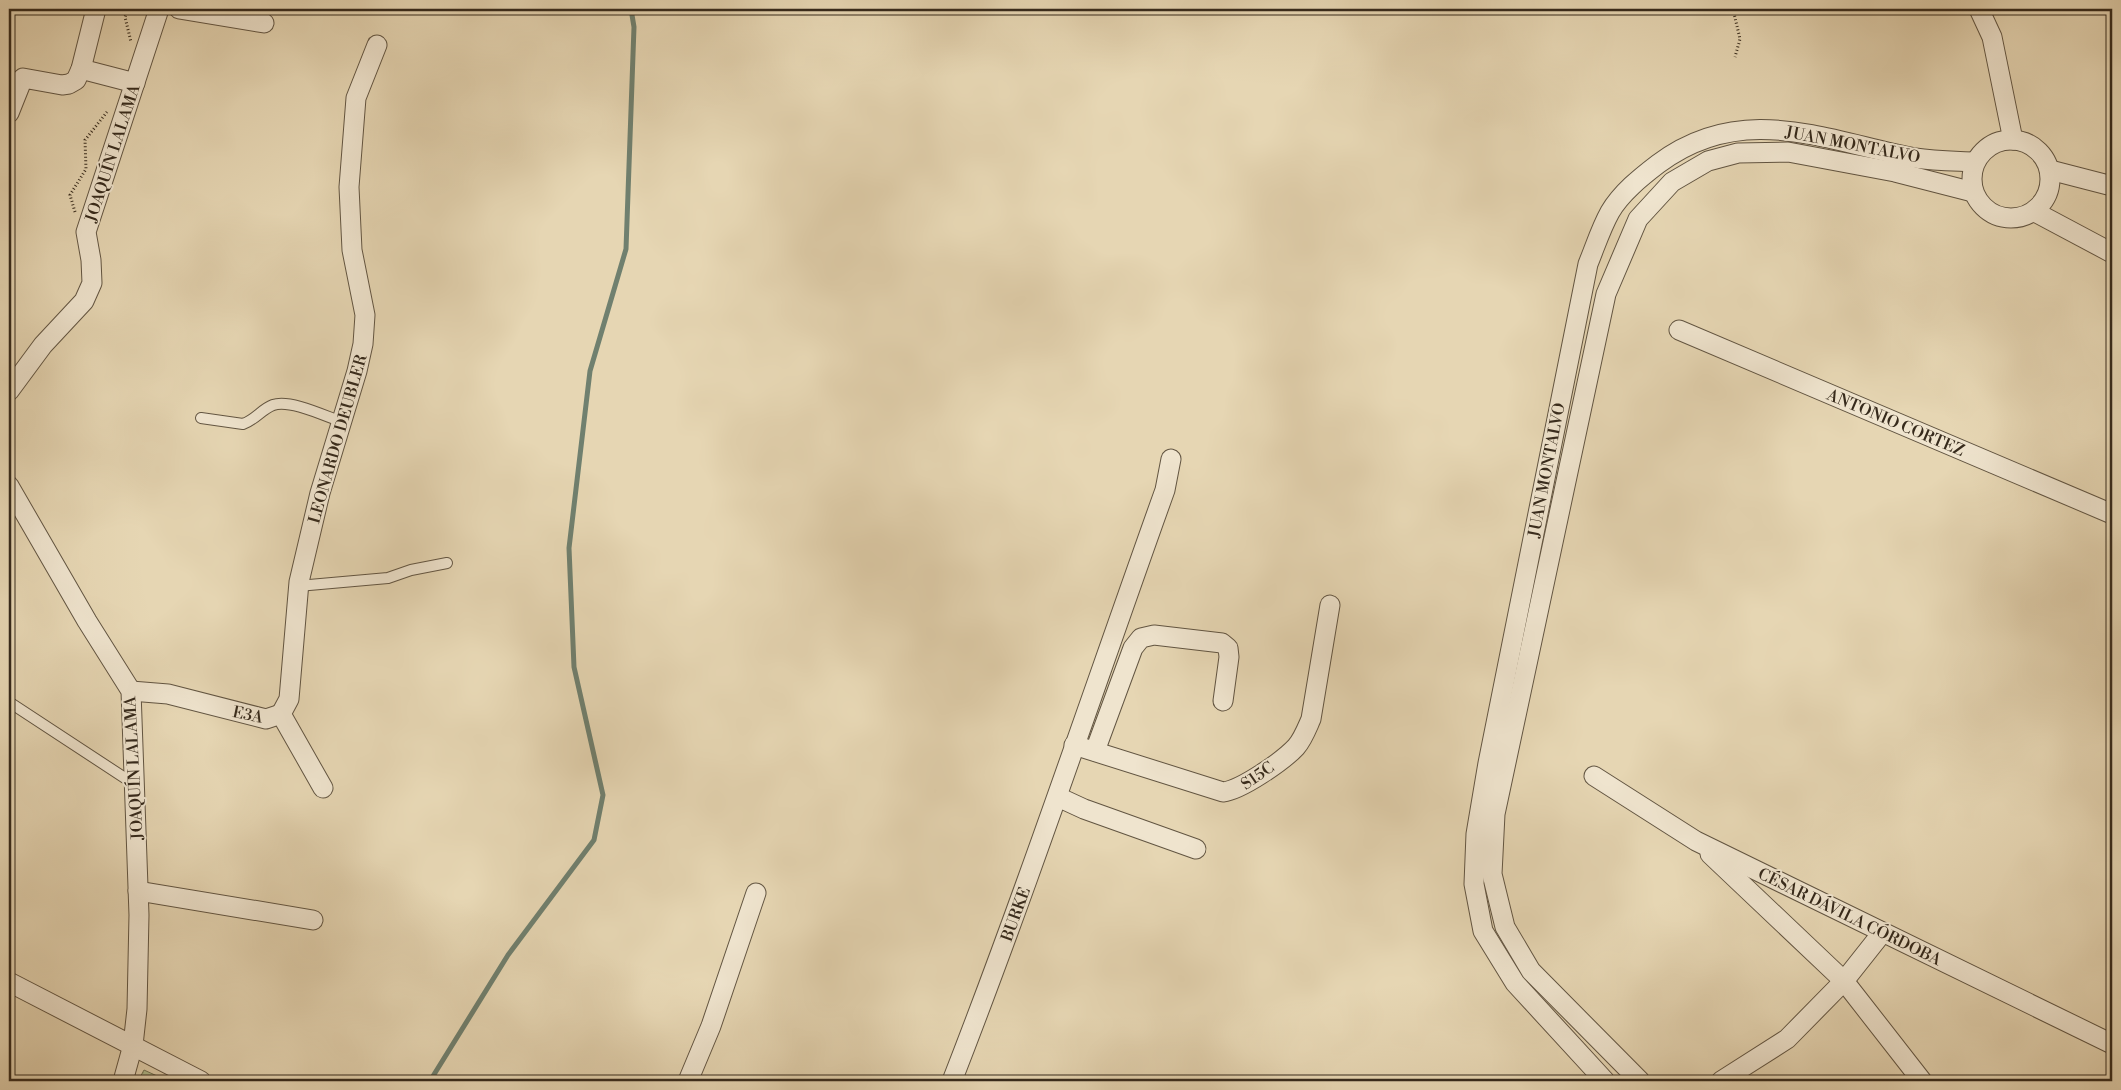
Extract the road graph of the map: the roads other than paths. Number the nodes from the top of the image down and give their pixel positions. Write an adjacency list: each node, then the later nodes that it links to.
1 (96, 9): 7 (street)
2 (159, 9): 8 (street, JOAQUÍN LALAMA)
3 (180, 9): 5 (street)
4 (1979, 9): 10 (street)
5 (264, 23)
6 (377, 45): 20 (street, LEONARDO DEUBLER)
7 (81, 69): 8 (street); 9 (street)
8 (135, 82): 18 (street, JOAQUÍN LALAMA)
9 (9, 113)
10 (2013, 140): 11 (street); 12 (street)
11 (1975, 162): 14 (street); 36 (street, JUAN MONTALVO)
12 (2050, 170): 13 (street); 15 (street)
13 (2112, 186)
14 (1973, 192): 15 (street); 36 (street, JUAN MONTALVO)
15 (2034, 212): 16 (street)
16 (2112, 253)
17 (1679, 330): 23 (street, ANTONIO CORTEZ)
18 (9, 391)
19 (201, 418): 20 (lane)
20 (342, 422): 25 (street, LEONARDO DEUBLER)
21 (1171, 459): 31 (street, BURKE)
22 (9, 486): 27 (street, JOAQUÍN LALAMA)
23 (2112, 514)
24 (447, 563): 25 (lane)
25 (298, 586): 30 (street, LEONARDO DEUBLER)
26 (1330, 605): 32 (street, S15C)
27 (131, 691): 30 (street, E3A); 34 (street, JOAQUÍN LALAMA)
28 (1223, 701): 32 (street)
29 (9, 702): 34 (lane)
30 (281, 714): 35 (street, E3A)
31 (1074, 745): 32 (street, S15C); 37 (street, BURKE)
32 (1095, 751)
33 (1594, 776): 38 (street, CÉSAR DÁVILA CÓRDOBA)
34 (134, 784): 40 (street, JOAQUÍN LALAMA)
35 (323, 788)
36 (1491, 790): 52 (street, JUAN MONTALVO); 53 (street, JUAN MONTALVO)
37 (1058, 797): 39 (street); 51 (street, BURKE)
38 (1696, 841): 43 (street, CÉSAR DÁVILA CÓRDOBA); 44 (street)
39 (1196, 849)
40 (138, 891): 42 (street); 47 (street, JOAQUÍN LALAMA)
41 (756, 893): 50 (street)
42 (313, 920)
43 (1882, 933): 44 (street); 46 (street, CÉSAR DÁVILA CÓRDOBA)
44 (1844, 981): 54 (street); 55 (street)
45 (9, 982): 47 (street)
46 (2112, 1044)
47 (133, 1045): 48 (street, JOAQUÍN LALAMA); 49 (street)
48 (123, 1081)
49 (201, 1081)
50 (688, 1081)
51 (952, 1081)
52 (1606, 1081)
53 (1640, 1081)
54 (1722, 1081)
55 (1922, 1081)

